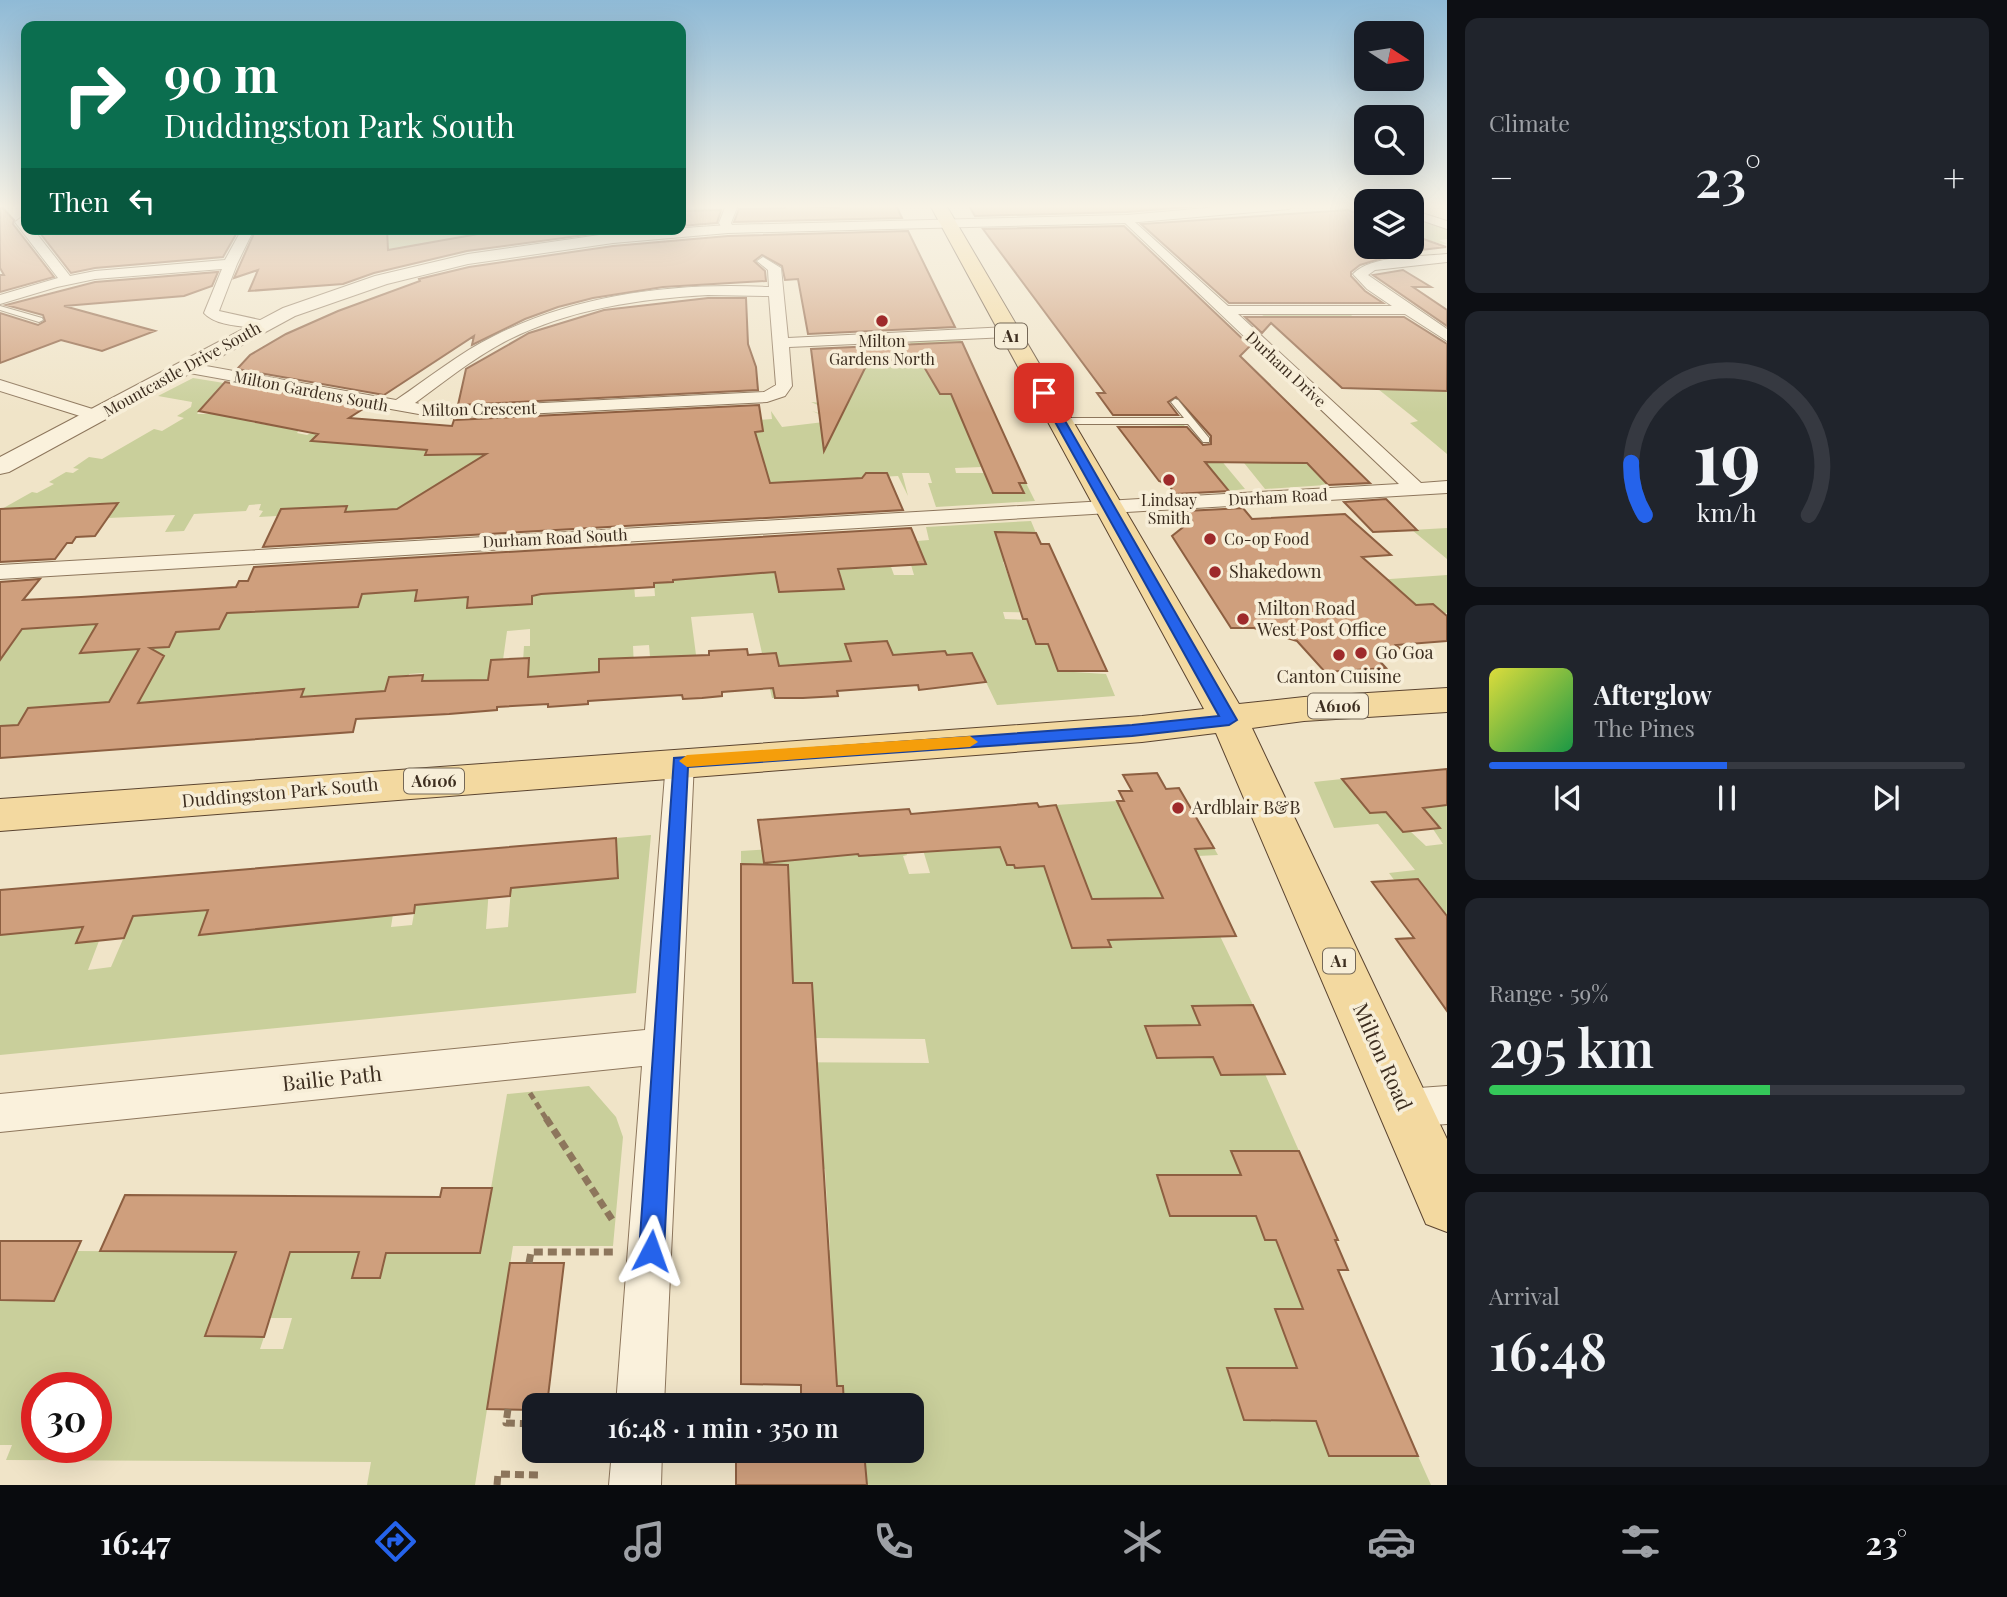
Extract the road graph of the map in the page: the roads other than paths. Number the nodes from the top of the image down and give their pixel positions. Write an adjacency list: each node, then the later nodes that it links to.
1 (62, 274): 9 (street)
2 (102, 274): 9 (street)
3 (226, 274): 16 (street)
4 (409, 274): 16 (street, Mountcastle Drive South)
5 (775, 274): 10 (street, Milton Crescent)
6 (976, 274): 17 (main road, A1)
7 (1186, 274): 13 (street, Durham Drive)
8 (1360, 274): 14 (street)
9 (66, 280): 11 (street)
10 (776, 292): 19 (street, Milton Crescent); 23 (street, Milton Crescent)
11 (0, 300)
12 (0, 309): 15 (lane)
13 (1224, 310): 14 (street); 30 (street, Durham Drive)
14 (1408, 310): 18 (street)
15 (38, 320)
16 (264, 325): 20 (street, Mountcastle Drive South)
17 (1008, 332): 19 (street); 25 (main road, A1)
18 (1447, 336)
19 (781, 343): 23 (street, Milton Crescent)
20 (184, 367): 23 (street, Milton Gardens South); 24 (street, Mountcastle Drive South)
21 (0, 385): 24 (street)
22 (1175, 401): 26 (lane)
23 (397, 407)
24 (96, 416): 28 (street, Mountcastle Drive South)
25 (1060, 421): 26 (lane); 31 (main road, A1)
26 (1190, 421): 27 (lane)
27 (1206, 440)
28 (0, 467)
29 (1447, 487): 30 (street, Durham Road)
30 (1416, 489): 31 (street, Durham Road)
31 (1109, 506): 32 (street, Durham Road South); 34 (main road, A1)
32 (0, 572)
33 (1447, 700): 34 (main road, A6106)
34 (1229, 720): 35 (main road, Duddingston Park South / A6106); 38 (main road, Milton Road / A1)
35 (680, 762): 36 (main road, Duddingston Park South / A6106); 37 (street)
36 (0, 815)
37 (664, 1046): 39 (street, Bailie Path); 41 (street)
38 (1426, 1107): 40 (main road, Milton Road / A1)
39 (0, 1113)
40 (1447, 1203)
41 (640, 1393)
42 (636, 1463): 43 (street)
43 (635, 1485)

